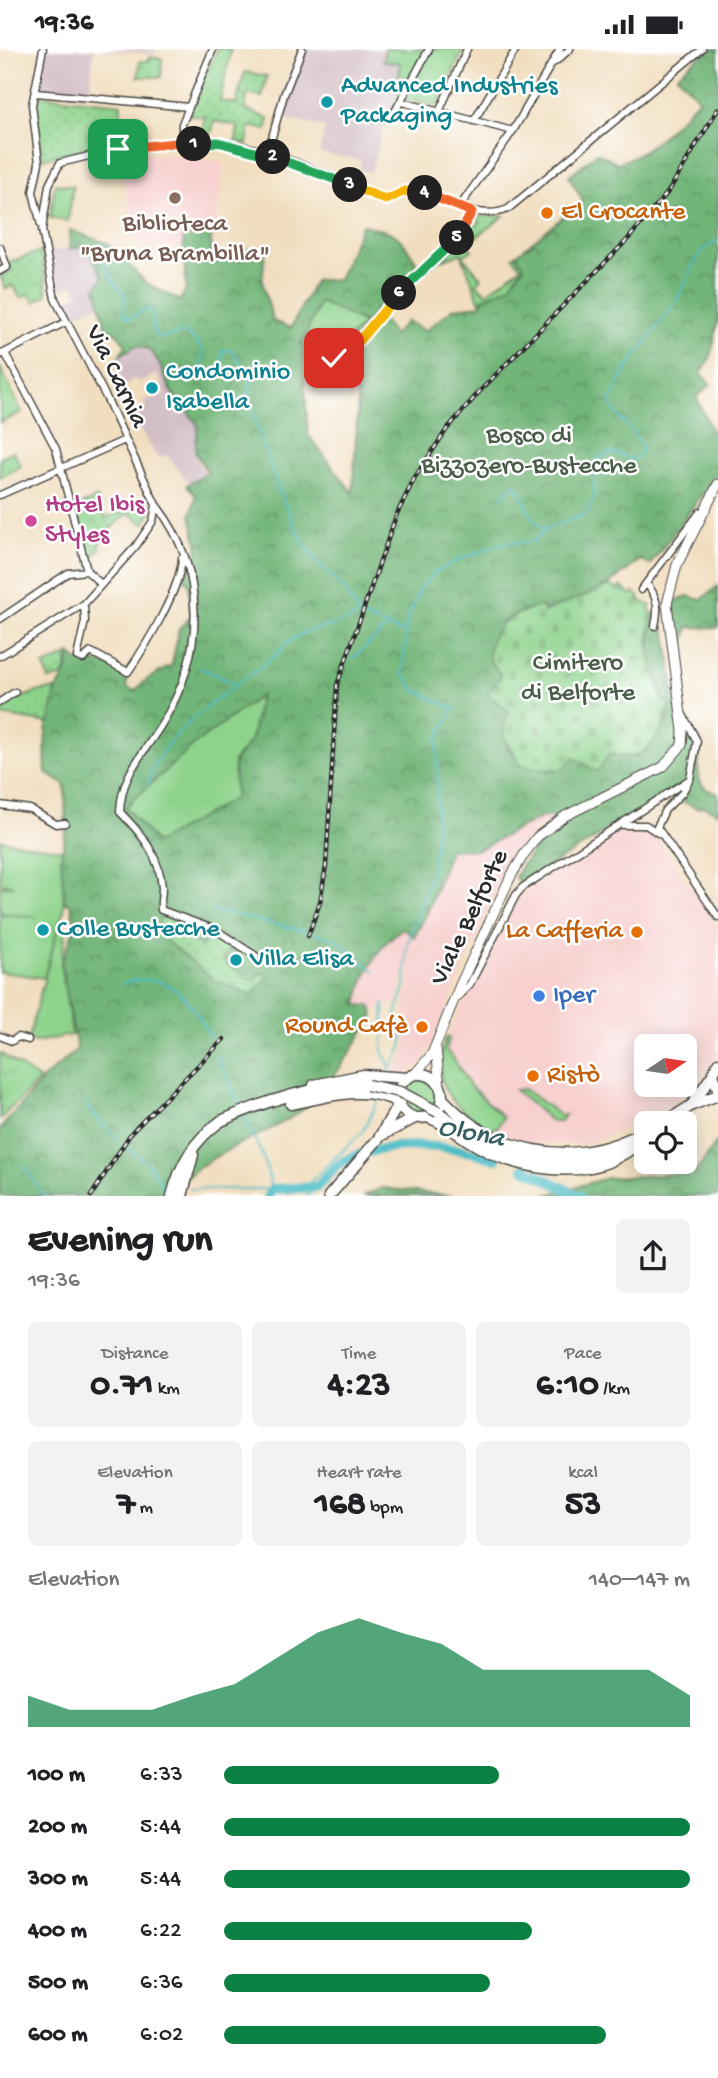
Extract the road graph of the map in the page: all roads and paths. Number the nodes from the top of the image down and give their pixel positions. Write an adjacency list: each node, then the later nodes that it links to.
1 (43, 49): 11 (street)
2 (213, 49): 13 (street)
3 (302, 49): 19 (street)
4 (429, 49): 12 (street)
5 (467, 49): 14 (street)
6 (516, 49): 16 (street)
7 (560, 49): 10 (street)
8 (570, 49): 10 (street)
9 (702, 49): 21 (street)
10 (551, 66): 17 (street)
11 (36, 93): 13 (street); 22 (street)
12 (402, 103): 14 (street); 15 (street)
13 (189, 107): 18 (street)
14 (439, 113): 16 (street)
15 (372, 119)
16 (474, 121): 17 (street)
17 (513, 131): 20 (street)
18 (179, 140): 19 (street); 22 (street, Via Carnia)
19 (267, 155): 20 (street)
20 (460, 206): 21 (street)
21 (472, 212): 27 (street)
22 (42, 229): 25 (street, Via Carnia)
23 (0, 247): 24 (street)
24 (0, 271)
25 (66, 322): 26 (street); 28 (street, Via Carnia)
26 (3, 354): 29 (street)
27 (334, 358)
28 (125, 440): 29 (street); 33 (street, Via Carnia)
29 (62, 468): 31 (street); 35 (street)
30 (718, 484): 32 (main road, Viale Belforte)
31 (0, 495)
32 (708, 502): 37 (street); 45 (main road, Viale Belforte)
33 (156, 505): 34 (street, Via Carnia); 36 (street)
34 (182, 549): 39 (street); 52 (street, Via Carnia)
35 (88, 571): 36 (street); 40 (street)
36 (100, 583): 39 (street)
37 (646, 583): 38 (street); 41 (street)
38 (640, 590)
39 (84, 604): 42 (street)
40 (0, 619)
41 (655, 626)
42 (0, 656)
43 (15, 692): 44 (street)
44 (0, 702)
45 (681, 709): 46 (street); 53 (main road, Viale Belforte)
46 (690, 779): 49 (street); 50 (street)
47 (0, 805): 48 (street)
48 (65, 823)
49 (621, 825): 50 (street); 53 (street)
50 (660, 836): 51 (street)
51 (718, 917)
52 (256, 955)
53 (452, 1005): 56 (main road, Viale Belforte)
54 (0, 1036): 55 (street)
55 (28, 1040)
56 (436, 1046): 59 (main road, Viale Belforte); 61 (main road, Viale Belforte)
57 (718, 1063): 58 (main road)
58 (713, 1074): 60 (main road); 64 (main road)
59 (411, 1076): 61 (main road); 63 (main road); 65 (main road)
60 (718, 1089)
61 (441, 1093): 67 (main road); 69 (main road)
62 (718, 1095): 64 (main road)
63 (398, 1105): 65 (main road); 67 (main road); 68 (main road)
64 (692, 1105): 66 (main road)
65 (253, 1108): 71 (main road); 72 (main road, bridge)
66 (683, 1111)
67 (421, 1117): 68 (main road); 72 (main road)
68 (379, 1138): 75 (main road)
69 (634, 1138)
70 (634, 1141): 72 (main road)
71 (187, 1164): 73 (main road); 74 (main road)
72 (562, 1165)
73 (172, 1196)
74 (182, 1196)
75 (329, 1196)

